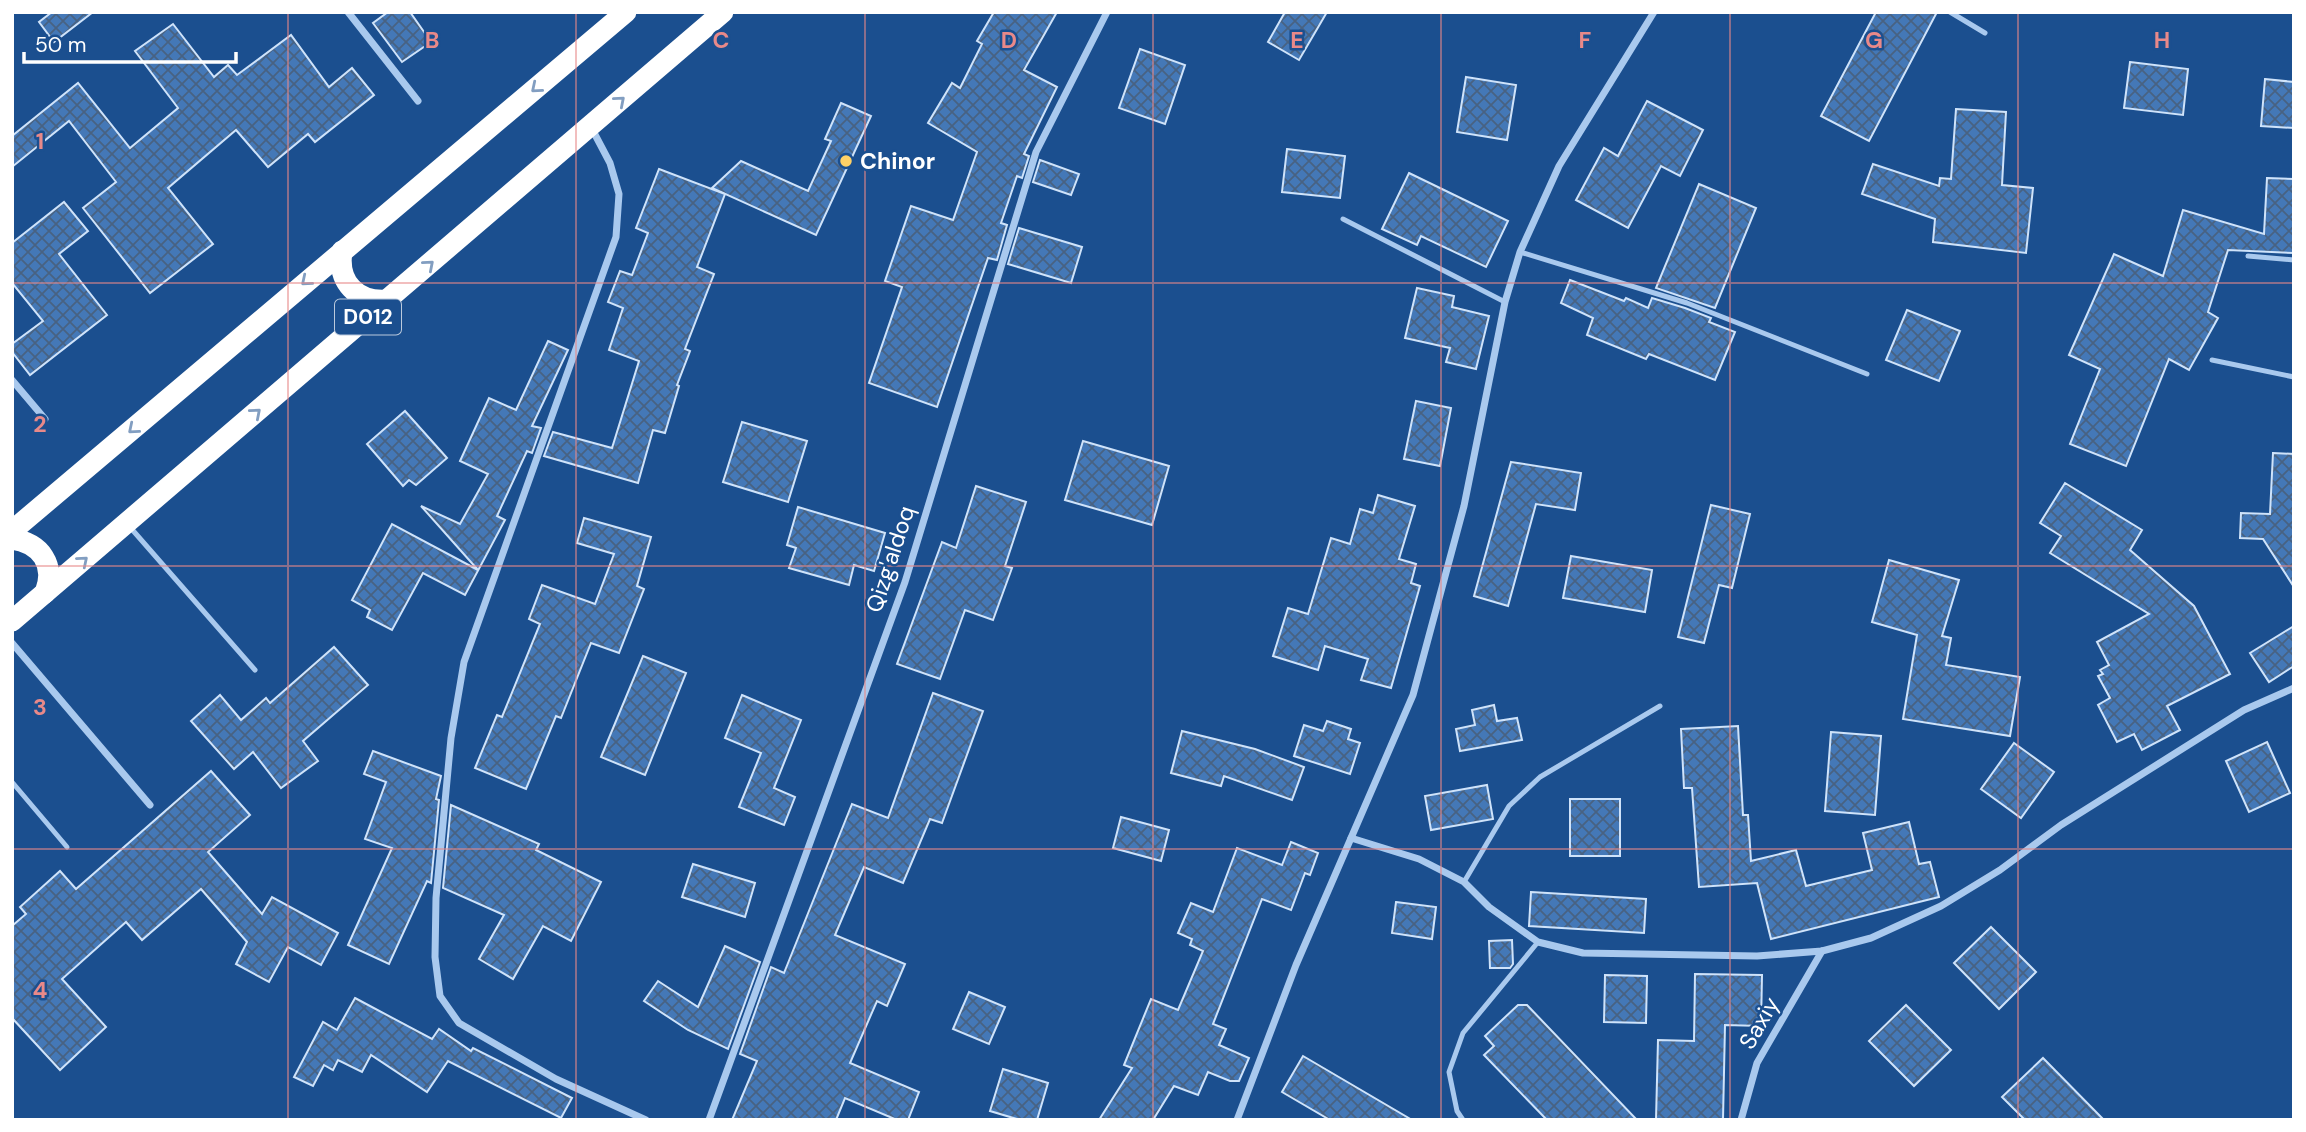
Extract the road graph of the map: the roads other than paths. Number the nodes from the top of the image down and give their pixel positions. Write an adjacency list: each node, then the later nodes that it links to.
1 (348, 12): 8 (street)
2 (626, 12): 11 (highway, D012, one-way to 11)
3 (723, 12): 9 (highway, D012, one-way to 3)
4 (1107, 12): 39 (street, Qizg'aldoq)
5 (1654, 12): 12 (street)
6 (1950, 12): 7 (lane)
7 (1984, 33)
8 (418, 102)
9 (591, 126): 15 (highway, D012, one-way to 9); 38 (street)
10 (1343, 219): 16 (lane)
11 (342, 251): 15 (highway); 23 (highway, D012, one-way to 23)
12 (1520, 252): 16 (street); 18 (lane)
13 (2248, 256): 14 (lane)
14 (2294, 260)
15 (388, 300): 22 (highway, D012, one-way to 15)
16 (1505, 302): 33 (street)
17 (2212, 360): 19 (lane)
18 (1867, 374)
19 (2294, 377)
20 (12, 380): 21 (street)
21 (45, 419)
22 (127, 523): 25 (highway, D012, one-way to 22); 28 (lane)
23 (12, 531)
24 (12, 539): 25 (highway)
25 (45, 593): 26 (highway, D012)
26 (12, 621)
27 (12, 643): 32 (street)
28 (255, 670)
29 (2294, 688): 37 (street)
30 (1660, 706): 35 (lane)
31 (12, 782): 34 (lane)
32 (150, 804)
33 (1351, 838): 35 (street); 40 (street)
34 (67, 847)
35 (1464, 882): 36 (street)
36 (1538, 942): 37 (street); 41 (lane)
37 (1822, 951): 42 (street, Saxiy)
38 (646, 1120)
39 (709, 1120)
40 (1237, 1120)
41 (1463, 1120)
42 (1741, 1120)

